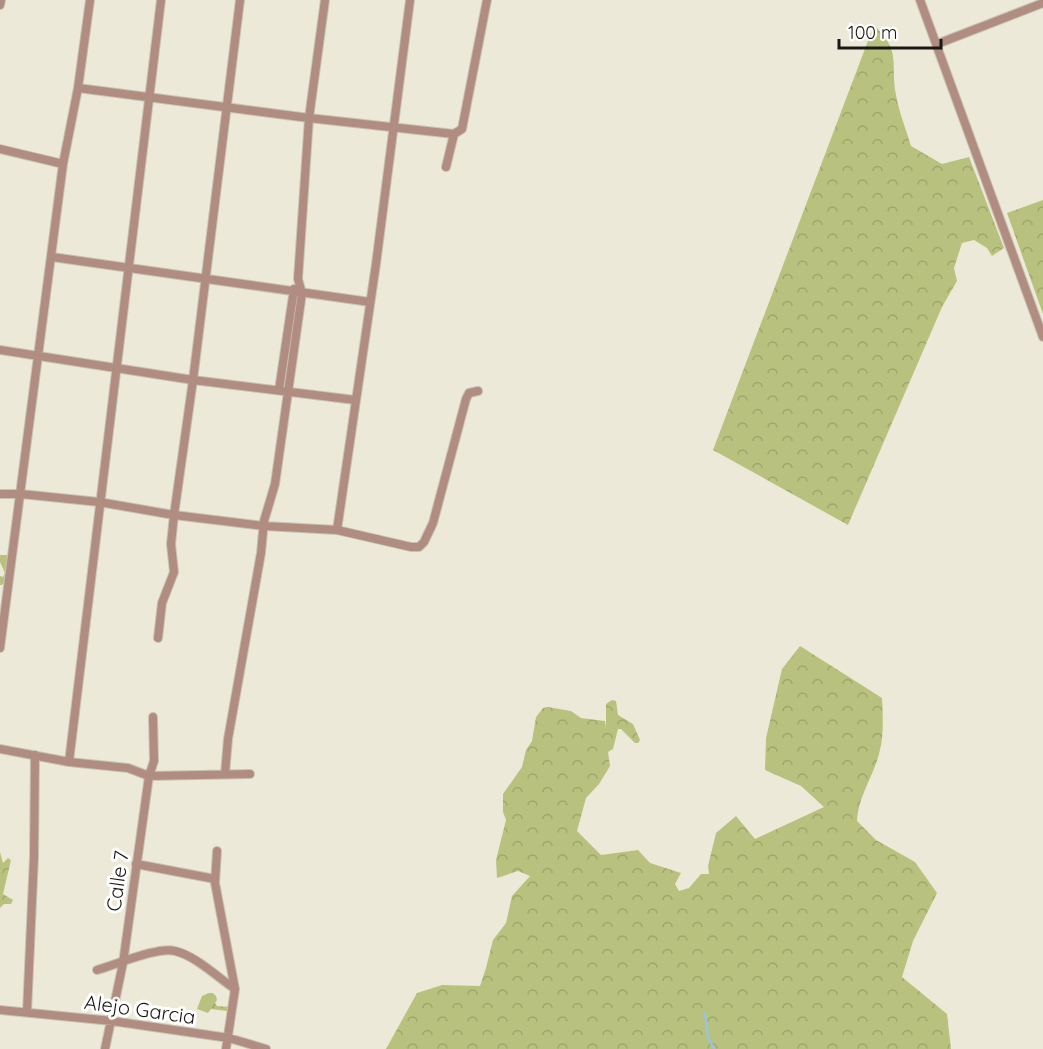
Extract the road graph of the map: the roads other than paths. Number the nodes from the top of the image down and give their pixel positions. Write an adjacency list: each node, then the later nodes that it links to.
1 (1, 0): 10 (street)
2 (90, 0): 12 (street)
3 (161, 0): 13 (street)
4 (240, 0): 14 (street)
5 (325, 0): 15 (street)
6 (410, 0): 16 (street)
7 (488, 0): 17 (street)
8 (920, 0): 11 (street)
9 (1043, 3): 11 (street)
10 (0, 5)
11 (937, 44): 28 (street)
12 (78, 88): 13 (street); 19 (street)
13 (150, 98): 14 (street); 22 (street)
14 (226, 108): 15 (street); 23 (street)
15 (309, 118): 16 (street); 24 (street)
16 (395, 129): 17 (street); 27 (street)
17 (454, 134): 20 (street)
18 (0, 149): 19 (street)
19 (63, 164): 21 (street)
20 (446, 167)
21 (52, 257): 22 (street); 30 (street)
22 (127, 269): 23 (street); 31 (street)
23 (205, 278): 25 (street); 32 (street)
24 (298, 279): 25 (street); 26 (street)
25 (293, 291): 26 (street); 33 (street)
26 (302, 293): 27 (street); 35 (street)
27 (370, 302): 36 (street)
28 (1043, 338)
29 (0, 350): 30 (street)
30 (38, 357): 31 (street); 38 (street)
31 (117, 369): 32 (street); 39 (street)
32 (193, 380): 33 (street); 40 (street)
33 (279, 390): 35 (street)
34 (478, 391): 42 (street)
35 (288, 392): 36 (street); 41 (street)
36 (355, 399): 42 (street)
37 (0, 494): 38 (street)
38 (21, 494): 39 (street); 43 (street)
39 (99, 502): 40 (street); 49 (street)
40 (174, 515): 41 (street); 44 (street)
41 (264, 526): 42 (street); 50 (street)
42 (337, 530)
43 (2, 623): 45 (street)
44 (158, 638)
45 (0, 648)
46 (153, 717): 52 (street, Calle 7)
47 (0, 748): 48 (street)
48 (35, 755): 49 (street); 60 (street)
49 (69, 762): 52 (street)
50 (225, 774): 51 (street); 52 (street)
51 (250, 774)
52 (149, 776): 54 (street, Calle 7)
53 (217, 851): 55 (street)
54 (136, 864): 55 (street); 56 (street, Calle 7)
55 (215, 879): 58 (street)
56 (123, 963): 57 (street); 58 (street); 61 (street, Calle 7)
57 (97, 970)
58 (235, 989): 62 (street)
59 (4, 1010): 60 (street, Alejo Garcia)
60 (27, 1012): 61 (street, Alejo Garcia)
61 (112, 1021): 62 (street, Alejo Garcia); 63 (street, Calle 7)
62 (229, 1038): 64 (street); 65 (street, Alejo Garcia)
63 (105, 1049)
64 (226, 1049)
65 (266, 1049)

